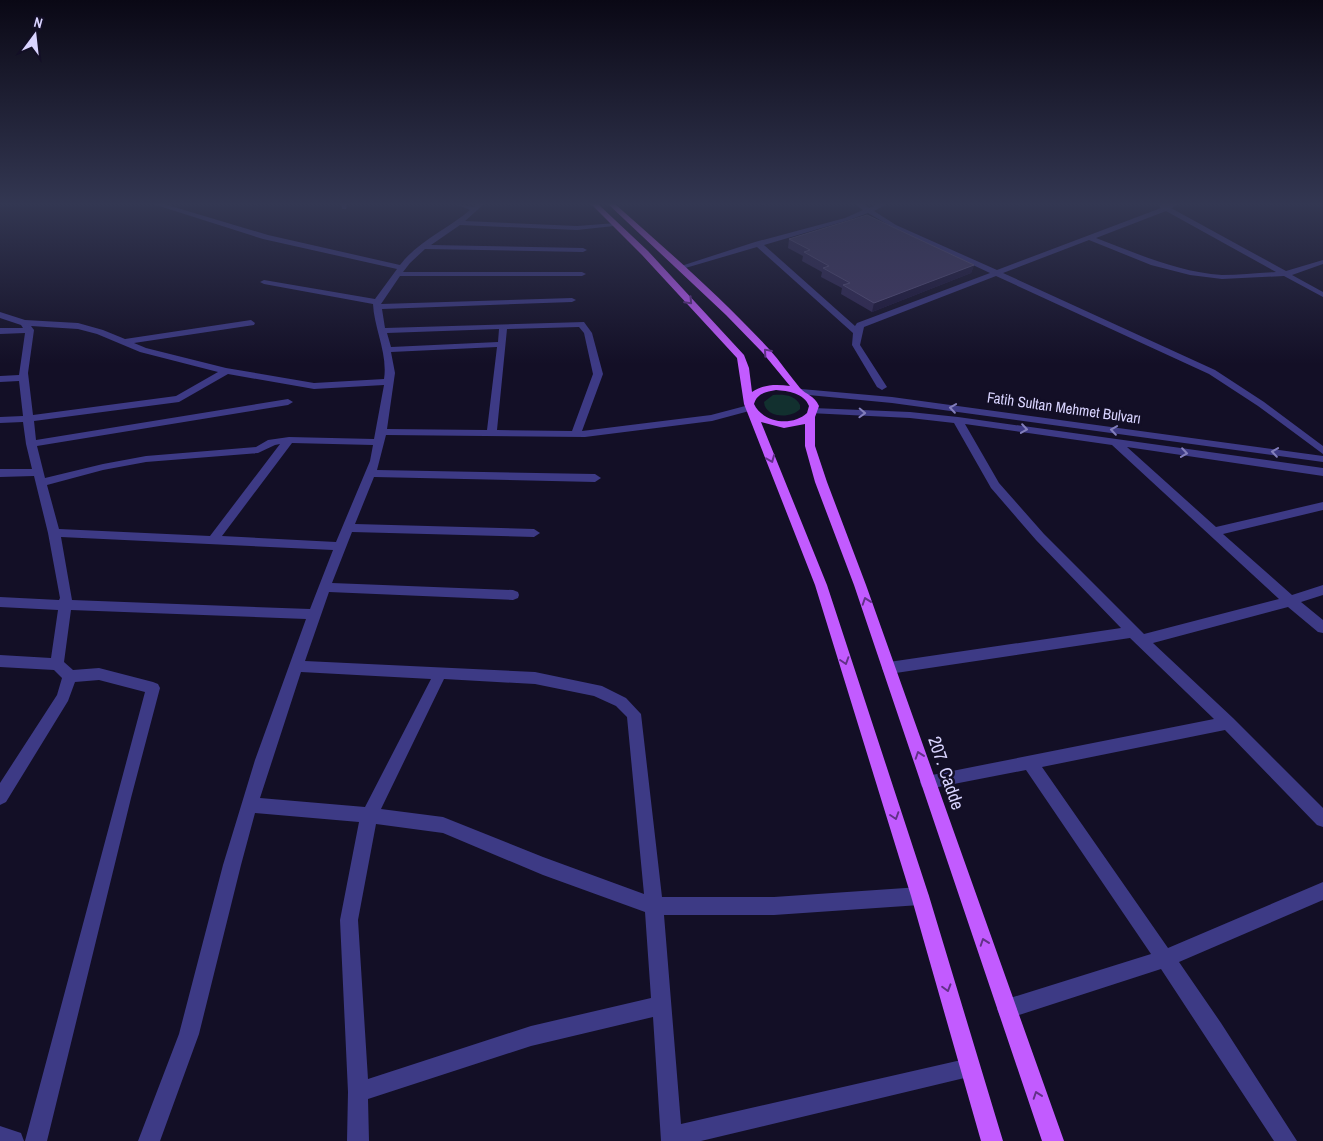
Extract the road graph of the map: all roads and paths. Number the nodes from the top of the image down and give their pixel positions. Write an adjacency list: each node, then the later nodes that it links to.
1 (346, 257): 13 (street)
2 (413, 257): 13 (street)
3 (649, 257): 38 (main road, one-way to 38)
4 (671, 257): 12 (main road)
5 (714, 257): 12 (street)
6 (773, 257): 27 (street)
7 (963, 257): 14 (street)
8 (1039, 257): 14 (street)
9 (1139, 257): 16 (street)
10 (1256, 257): 16 (street)
11 (1323, 262): 16 (street)
12 (682, 267): 36 (main road, one-way to 12)
13 (400, 271): 15 (street); 20 (street)
14 (998, 273): 27 (street); 49 (street)
15 (582, 274)
16 (1286, 274): 18 (street)
17 (264, 282): 20 (street)
18 (1323, 295)
19 (572, 300): 20 (street)
20 (377, 305): 26 (street)
21 (0, 315): 23 (street)
22 (251, 323): 28 (street)
23 (27, 326): 25 (street); 28 (street); 32 (street)
24 (503, 327): 26 (street); 29 (street); 44 (street)
25 (0, 331)
26 (382, 331): 30 (street)
27 (857, 332): 35 (street)
28 (123, 342): 31 (street)
29 (502, 344): 30 (street); 43 (street)
30 (387, 350): 34 (street)
31 (226, 371): 34 (street); 40 (street)
32 (23, 378): 33 (street); 40 (street)
33 (0, 379)
34 (389, 382): 45 (street)
35 (882, 387)
36 (799, 391): 38 (main road); 39 (main road); 50 (street, Fatih Sultan Mehmet Bulvarı, one-way to 36)
37 (288, 402): 48 (street)
38 (750, 408): 39 (main road); 44 (street); 86 (main road, one-way to 86)
39 (812, 414): 42 (street, Fatih Sultan Mehmet Bulvarı, one-way to 42); 75 (main road, 207. Cadde, one-way to 39)
40 (28, 419): 41 (street); 48 (street)
41 (0, 420)
42 (958, 420): 47 (street, Fatih Sultan Mehmet Bulvarı, one-way to 47); 71 (street)
43 (492, 434): 44 (street); 45 (street)
44 (576, 434)
45 (380, 437): 46 (street); 53 (street)
46 (289, 440): 54 (street); 61 (street)
47 (1116, 443): 51 (street, Fatih Sultan Mehmet Bulvarı, one-way to 51); 58 (street)
48 (31, 444): 54 (street)
49 (1323, 451)
50 (1323, 459)
51 (1323, 472)
52 (0, 473): 54 (street)
53 (370, 473): 55 (street); 57 (street)
54 (40, 477): 59 (street)
55 (595, 478)
56 (1323, 506): 58 (street)
57 (348, 528): 60 (street); 62 (street)
58 (1213, 532): 66 (street)
59 (54, 533): 61 (street); 68 (street)
60 (534, 533)
61 (213, 540): 62 (street)
62 (341, 546): 63 (street)
63 (324, 587): 65 (street); 69 (street)
64 (1323, 590): 66 (street)
65 (514, 595)
66 (1290, 601): 70 (street); 71 (street)
67 (0, 602): 68 (street)
68 (65, 604): 69 (street); 73 (street)
69 (314, 614): 74 (street)
70 (1323, 628)
71 (1138, 636): 75 (street); 78 (street)
72 (0, 661): 73 (street)
73 (57, 664): 77 (street)
74 (296, 666): 76 (street); 82 (street)
75 (889, 668): 80 (main road, 207. Cadde, one-way to 75)
76 (441, 672): 83 (street); 87 (street)
77 (70, 676): 81 (street); 96 (street)
78 (1228, 722): 79 (street); 84 (street)
79 (1030, 762): 80 (street); 88 (street)
80 (928, 782): 90 (main road, 207. Cadde, one-way to 80)
81 (0, 797)
82 (250, 805): 83 (street); 97 (street)
83 (369, 816): 87 (street); 92 (street)
84 (1323, 818)
85 (1323, 891): 88 (street)
86 (920, 896): 87 (street); 91 (main road, one-way to 91)
87 (654, 906): 89 (street)
88 (1164, 960): 90 (street); 101 (street)
89 (661, 1005): 92 (street); 94 (street)
90 (1007, 1009): 100 (main road, 207. Cadde, one-way to 90)
91 (970, 1068): 94 (street); 99 (main road)
92 (358, 1092): 98 (street)
93 (0, 1137): 95 (street)
94 (672, 1139)
95 (13, 1141)
96 (36, 1141)
97 (149, 1141)
98 (358, 1141)
99 (992, 1141)
100 (1053, 1141)
101 (1286, 1141)

